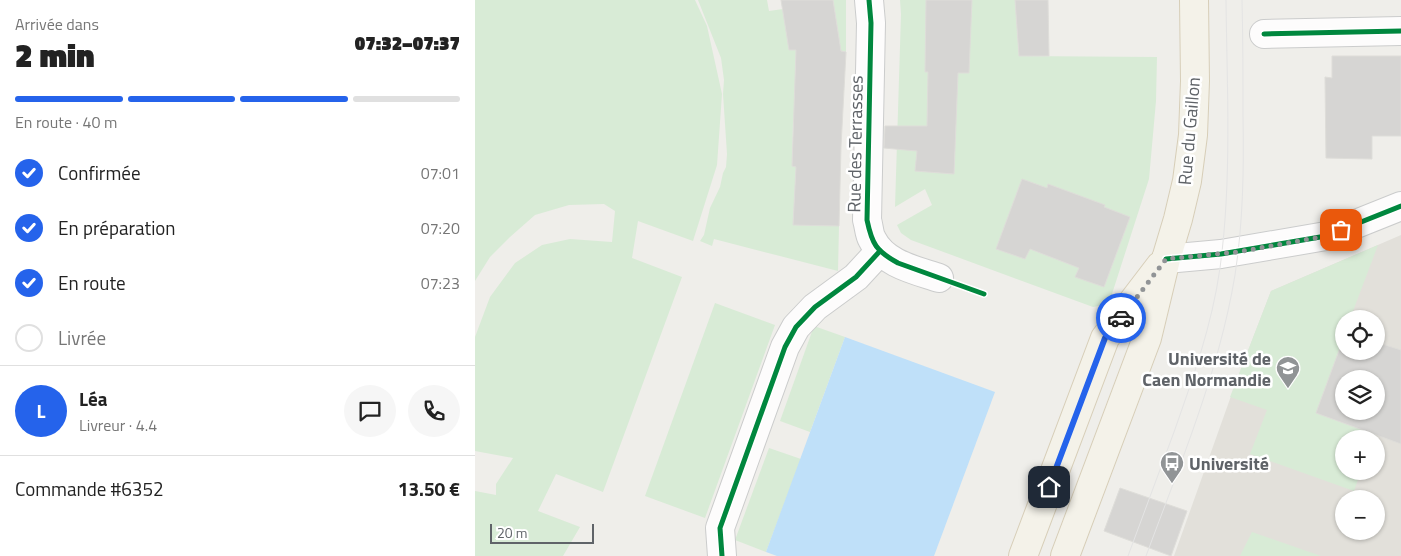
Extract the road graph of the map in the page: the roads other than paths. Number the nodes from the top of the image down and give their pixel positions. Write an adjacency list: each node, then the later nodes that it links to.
1 (869, 0): 6 (street, Rue des Terrasses)
2 (1194, 0): 7 (main road, Rue du Gaillon)
3 (1401, 31): 4 (street)
4 (1264, 34)
5 (1401, 206): 7 (street)
6 (880, 251): 8 (street); 9 (street)
7 (1166, 259): 10 (main road); 11 (main road, Rue du Gaillon)
8 (939, 278)
9 (722, 556)
10 (1023, 556)
11 (1065, 556)

